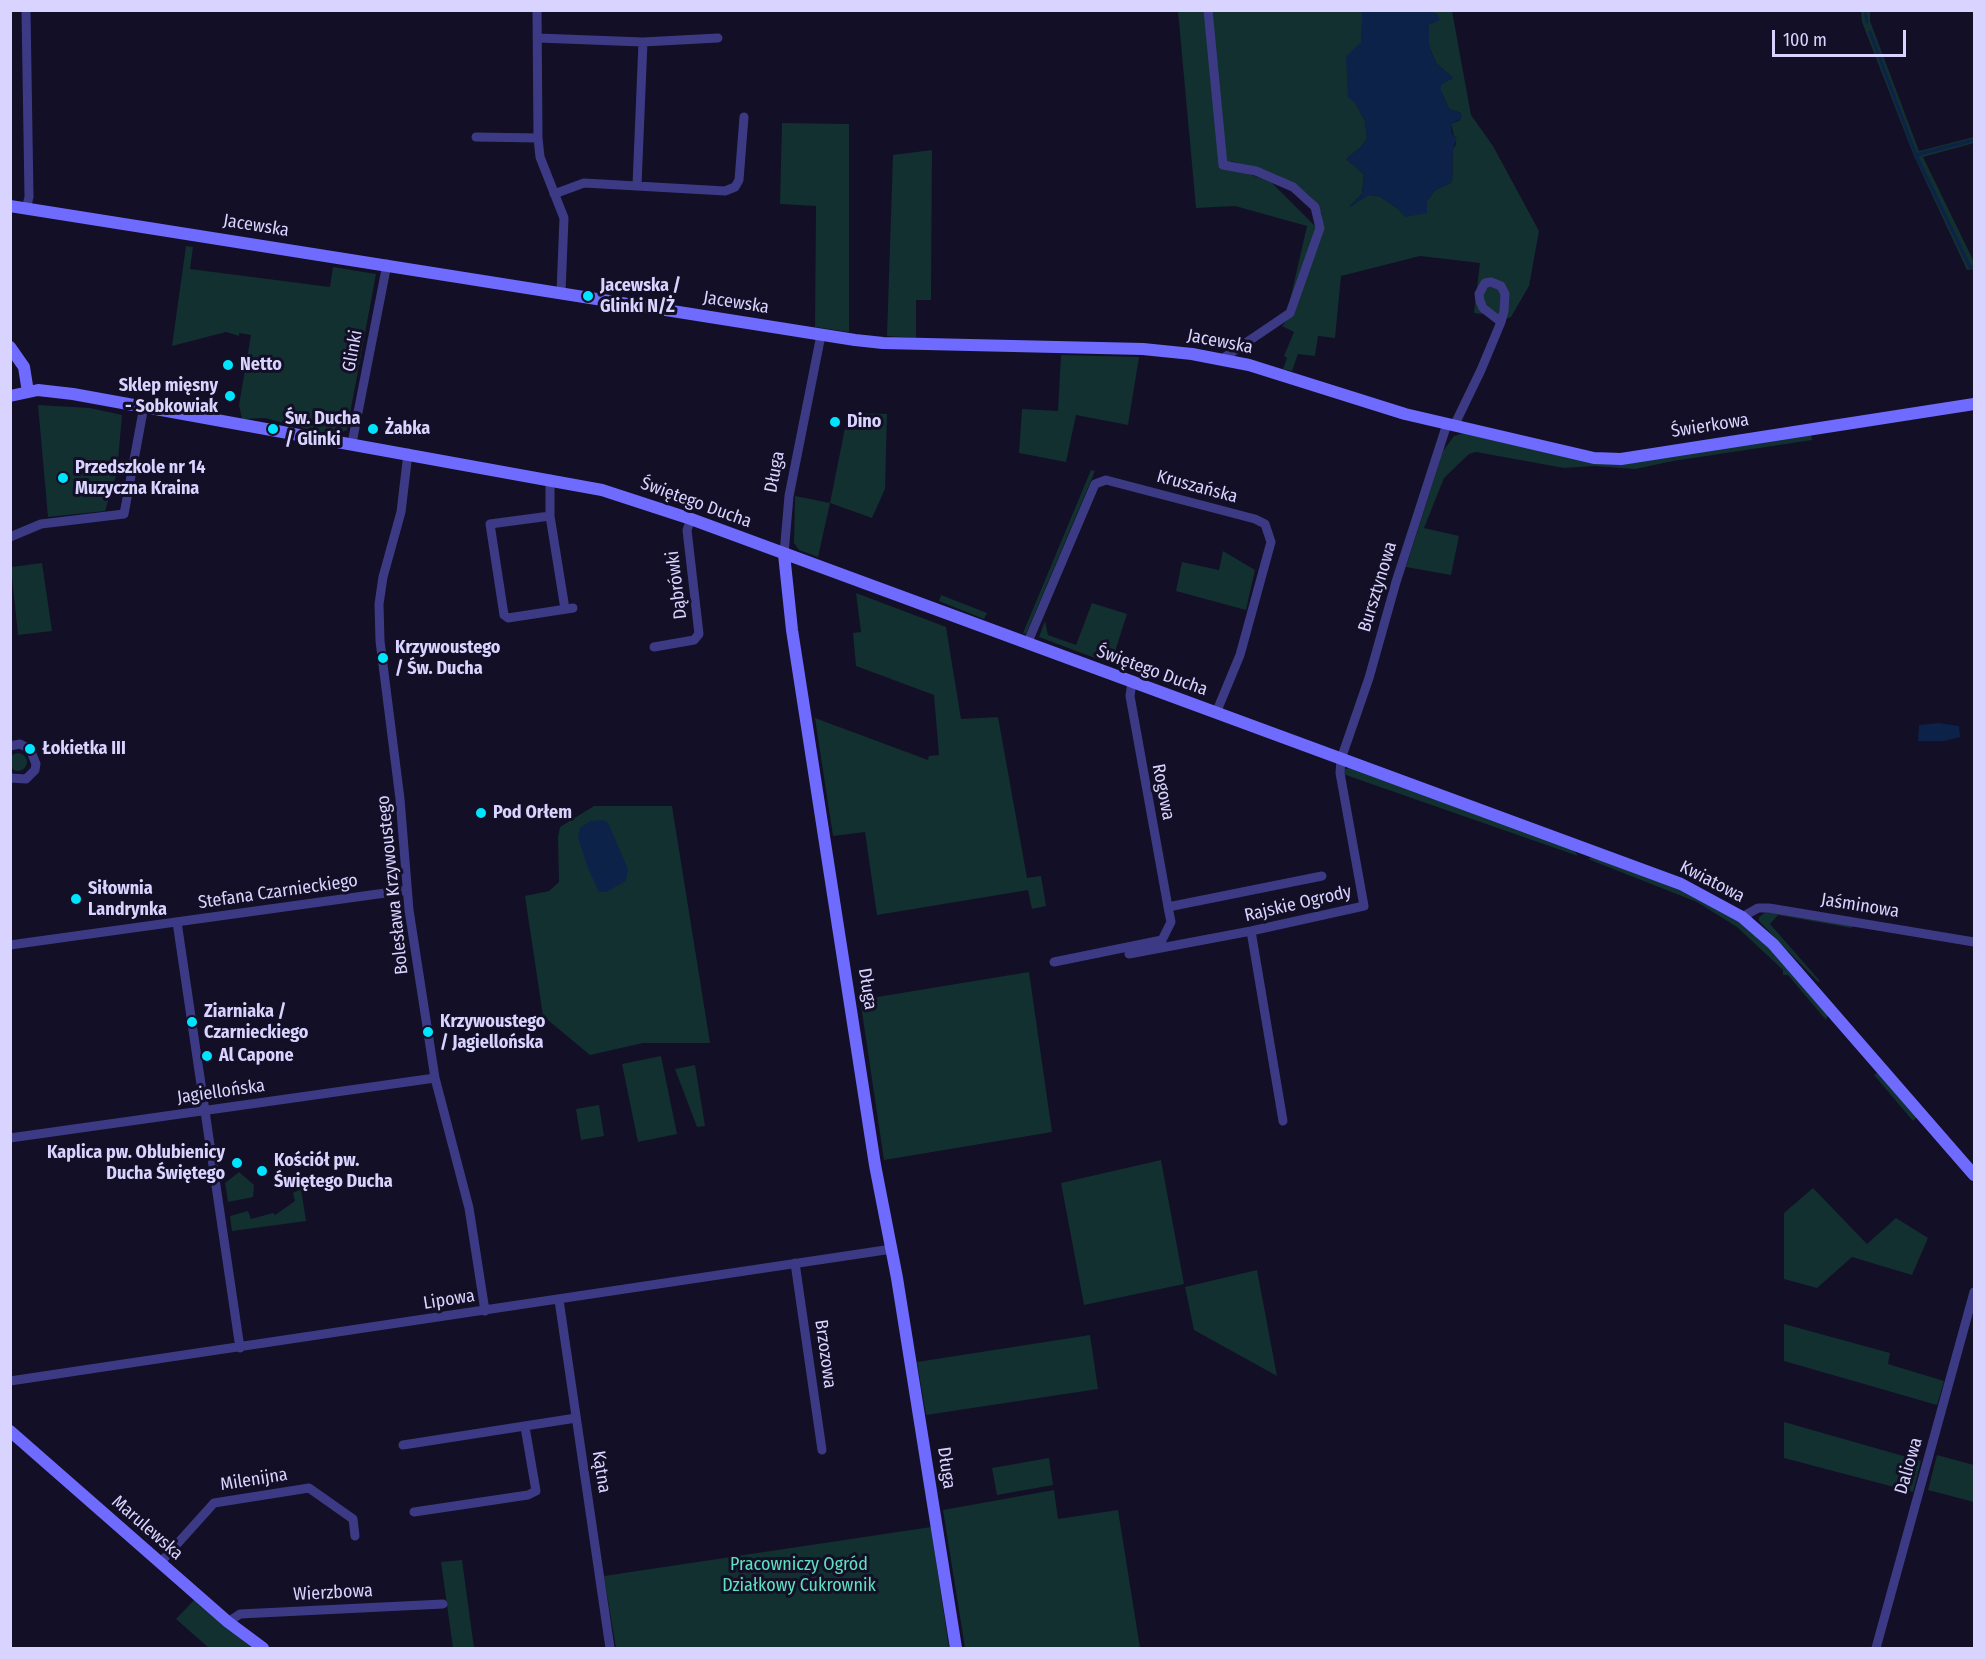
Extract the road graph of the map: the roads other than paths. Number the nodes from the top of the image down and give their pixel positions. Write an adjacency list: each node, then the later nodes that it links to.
1 (26, 10): 13 (street)
2 (537, 10): 4 (street)
3 (1208, 10): 19 (street)
4 (538, 38): 6 (street); 9 (street)
5 (718, 38): 6 (street)
6 (643, 42): 10 (street)
7 (744, 117): 10 (street)
8 (476, 137): 9 (street)
9 (538, 138): 11 (street)
10 (637, 185): 11 (street)
11 (554, 195): 15 (street)
12 (10, 206): 13 (street, Jacewska)
13 (26, 209): 14 (street, Jacewska)
14 (387, 264): 15 (street, Jacewska); 25 (street, Glinki)
15 (561, 292): 17 (street, Jacewska)
16 (1501, 322): 24 (street, Bursztynowa)
17 (821, 334): 19 (street, Jacewska); 31 (street, Długa)
18 (10, 347): 20 (street)
19 (1222, 359): 24 (street, Jacewska)
20 (28, 392): 21 (street, Świętego Ducha); 23 (street, Świętego Ducha)
21 (10, 396)
22 (1974, 404): 24 (street, Świerkowa)
23 (144, 406): 25 (street, Świętego Ducha); 30 (street)
24 (1450, 425): 37 (street, Bursztynowa)
25 (352, 443): 26 (street, Świętego Ducha)
26 (408, 453): 27 (street, Świętego Ducha); 40 (street, Bolesława Krzywoustego)
27 (550, 479): 28 (street); 29 (street, Świętego Ducha)
28 (550, 516): 28 (street)
29 (691, 519): 31 (street, Świętego Ducha); 33 (street, Dąbrówki)
30 (10, 537)
31 (784, 554): 32 (street, Świętego Ducha); 54 (street, Długa)
32 (1027, 644): 34 (street, Świętego Ducha); 35 (street, Kruszańska)
33 (654, 647)
34 (1132, 682): 35 (street, Świętego Ducha); 41 (street, Rogowa)
35 (1215, 713): 37 (street, Świętego Ducha)
36 (10, 746): 38 (street)
37 (1341, 759): 42 (street, Kwiatowa); 44 (street, Rajskie Ogrody)
38 (10, 778)
39 (1322, 876): 41 (street)
40 (407, 890): 43 (street, Stefana Czarnieckiego); 49 (street, Bolesława Krzywoustego)
41 (1168, 907): 48 (street, Rogowa)
42 (1742, 917): 45 (street, Jaśminowa); 53 (street, Kwiatowa)
43 (177, 922): 46 (street, Stefana Czarnieckiego); 50 (street)
44 (1251, 931): 47 (street, Rajskie Ogrody); 51 (street)
45 (1974, 942)
46 (10, 945)
47 (1129, 954)
48 (1054, 962)
49 (435, 1078): 50 (street, Jagiellońska); 58 (street, Bolesława Krzywoustego)
50 (205, 1110): 52 (street, Jagiellońska); 59 (street)
51 (1283, 1121)
52 (10, 1137)
53 (1974, 1175)
54 (892, 1249): 55 (street, Lipowa); 73 (street, Długa)
55 (795, 1263): 57 (street, Lipowa); 65 (street, Brzozowa)
56 (1974, 1292): 74 (street, Daliowa)
57 (559, 1300): 58 (street, Lipowa); 61 (street, Kątna)
58 (485, 1311): 59 (street, Lipowa)
59 (240, 1348): 60 (street, Lipowa)
60 (10, 1381)
61 (576, 1418): 62 (street); 72 (street, Kątna)
62 (525, 1427): 64 (street); 66 (street)
63 (10, 1431): 68 (street, Marulewska)
64 (403, 1445)
65 (822, 1450)
66 (414, 1512)
67 (355, 1536): 68 (street, Milenijna)
68 (160, 1563): 70 (street, Marulewska)
69 (443, 1604): 70 (street, Wierzbowa)
70 (228, 1622): 71 (street, Marulewska)
71 (263, 1648)
72 (610, 1648)
73 (956, 1648)
74 (1876, 1648)

